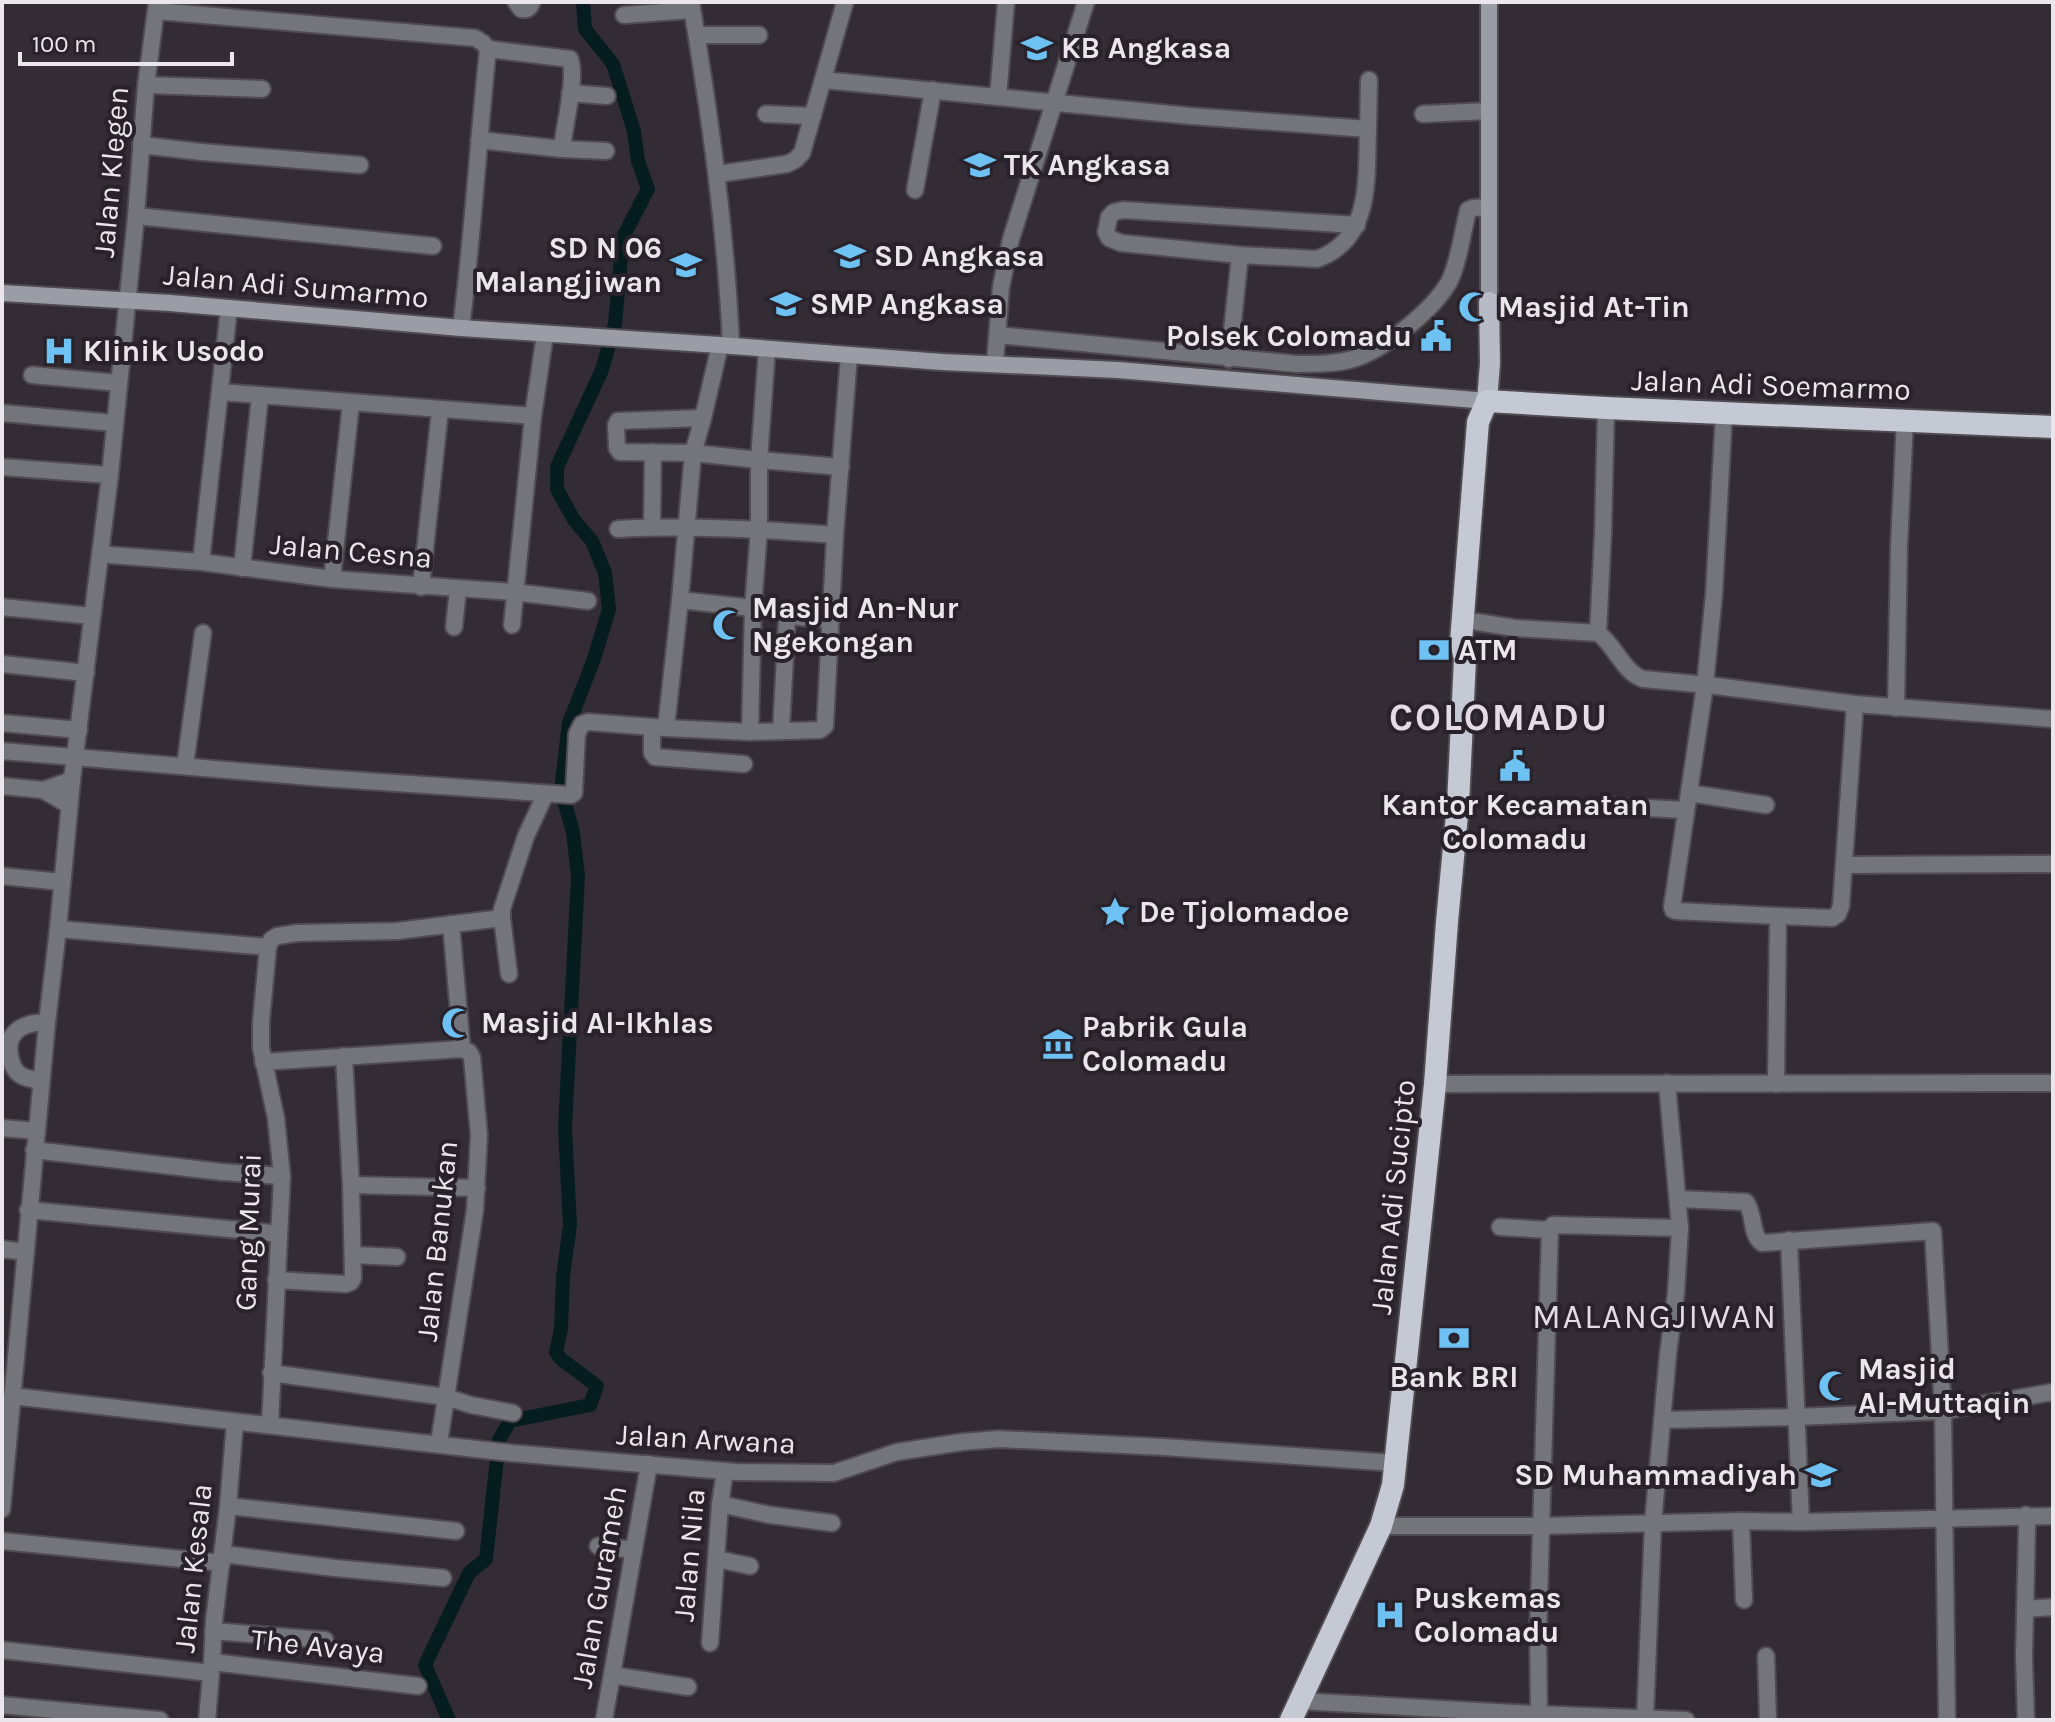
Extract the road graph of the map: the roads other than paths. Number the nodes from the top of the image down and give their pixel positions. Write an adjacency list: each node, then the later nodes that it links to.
1 (516, 2): 2 (street)
2 (532, 2)
3 (845, 2): 14 (street)
4 (1006, 2): 21 (street)
5 (1086, 2): 22 (street)
6 (1482, 2): 7 (street)
7 (1489, 2): 23 (main road)
8 (157, 6): 13 (street); 16 (street, Jalan Klegen)
9 (692, 6): 10 (street); 11 (street)
10 (624, 15)
11 (697, 35): 12 (street); 33 (street)
12 (759, 35)
13 (488, 49): 19 (street); 28 (street)
14 (823, 80): 18 (street); 26 (street)
15 (1369, 80): 27 (street)
16 (146, 85): 17 (street); 29 (street, Jalan Klegen)
17 (262, 89)
18 (933, 90): 21 (street); 34 (street)
19 (570, 93): 20 (street); 30 (street)
20 (607, 96)
21 (998, 97): 22 (street)
22 (1054, 103): 27 (street); 46 (street)
23 (1489, 111): 25 (street); 35 (main road)
24 (766, 114): 26 (street)
25 (1423, 114)
26 (813, 116): 33 (street)
27 (1368, 129): 37 (street)
28 (479, 140): 30 (street); 44 (street)
29 (141, 145): 32 (street); 36 (street, Jalan Klegen)
30 (562, 149): 31 (street)
31 (606, 151)
32 (360, 165)
33 (718, 174): 47 (street)
34 (915, 190)
35 (1488, 207): 42 (main road); 50 (street)
36 (136, 216): 38 (street); 41 (street, Jalan Klegen)
37 (1357, 225): 39 (street); 39 (street)
38 (433, 246)
39 (1240, 255): 50 (street)
40 (2, 293): 41 (main road, Jalan Adi Sumarmo)
41 (127, 300): 43 (main road, Jalan Adi Sumarmo); 53 (street, Jalan Klegen)
42 (1489, 302): 56 (main road, Jalan Adi Sucipto)
43 (229, 308): 44 (main road, Jalan Adi Sumarmo); 54 (street)
44 (461, 328): 45 (main road, Jalan Adi Sumarmo)
45 (545, 334): 47 (main road, Jalan Adi Sumarmo); 62 (street)
46 (998, 335): 50 (street); 51 (street)
47 (726, 345): 48 (main road, Jalan Adi Sumarmo); 63 (street)
48 (767, 349): 49 (main road, Jalan Adi Sumarmo); 69 (street)
49 (849, 355): 51 (main road, Jalan Adi Sumarmo); 71 (street)
50 (1229, 359)
51 (995, 363): 56 (main road, Jalan Adi Sumarmo)
52 (32, 375): 53 (street)
53 (119, 383): 65 (street, Jalan Klegen)
54 (220, 392): 55 (street); 79 (street)
55 (260, 396): 57 (street); 80 (street)
56 (1487, 401): 58 (highway, Jalan Adi Soemarmo); 91 (highway, Jalan Adi Sucipto); 96 (highway, Jalan Adi Sucipto)
57 (351, 403): 59 (street); 81 (street)
58 (1606, 408): 61 (highway, Jalan Adi Soemarmo); 95 (street)
59 (440, 410): 62 (street); 82 (street)
60 (2, 413): 65 (street)
61 (1724, 413): 64 (highway, Jalan Adi Soemarmo); 99 (street)
62 (533, 416): 84 (street)
63 (703, 418): 67 (street); 68 (street)
64 (1905, 420): 66 (highway, Jalan Adi Soemarmo); 101 (street)
65 (114, 423): 72 (street, Jalan Klegen)
66 (2053, 427)
67 (653, 452): 68 (street); 73 (street)
68 (693, 453): 69 (street); 74 (street)
69 (759, 460): 71 (street); 76 (street)
70 (2, 467): 72 (street)
71 (841, 467): 77 (street)
72 (110, 475): 89 (street, Jalan Klegen)
73 (652, 527): 74 (street); 75 (street)
74 (686, 527): 76 (street); 85 (street)
75 (618, 529)
76 (759, 529): 77 (street); 88 (street)
77 (835, 535): 90 (street)
78 (110, 555): 79 (street, Jalan Cesna)
79 (201, 562): 80 (street, Jalan Cesna)
80 (242, 568): 81 (street, Jalan Cesna)
81 (332, 579): 82 (street, Jalan Cesna)
82 (421, 587): 83 (street, Jalan Cesna)
83 (458, 589): 84 (street, Jalan Cesna); 93 (street)
84 (514, 592): 86 (street, Jalan Cesna); 92 (street)
85 (680, 600): 88 (street); 104 (street)
86 (588, 601)
87 (2, 607): 89 (street)
88 (753, 608): 107 (street)
89 (92, 616): 98 (street, Jalan Klegen)
90 (831, 620): 106 (street); 106 (street)
91 (1477, 622): 95 (street); 96 (highway, Jalan Adi Sucipto)
92 (512, 625)
93 (454, 627)
94 (203, 633): 111 (street)
95 (1598, 633): 99 (street)
96 (1465, 659): 138 (highway, Jalan Adi Sucipto)
97 (2, 664): 98 (street)
98 (86, 673): 105 (street, Jalan Klegen)
99 (1705, 685): 100 (street); 116 (street)
100 (1855, 704): 101 (street); 121 (street)
101 (1896, 708): 102 (street)
102 (2053, 719)
103 (2, 723): 105 (street)
104 (659, 728): 107 (street); 110 (street); 115 (street)
105 (79, 730): 109 (street, Jalan Klegen)
106 (781, 731): 107 (street)
107 (750, 732)
108 (2, 751): 109 (street)
109 (76, 757): 111 (street); 112 (street, Jalan Klegen)
110 (744, 764)
111 (185, 766): 115 (street)
112 (72, 780): 114 (street); 117 (street, Jalan Klegen)
113 (2, 786): 114 (street)
114 (43, 790): 117 (street)
115 (548, 795): 125 (street)
116 (1688, 802): 118 (street); 119 (street); 124 (street)
117 (69, 805): 123 (street, Jalan Klegen)
118 (1766, 805)
119 (1609, 806)
120 (2053, 864): 121 (street)
121 (1844, 865): 124 (street)
122 (2, 876): 123 (street)
123 (61, 882): 127 (street, Jalan Klegen)
124 (1778, 916): 139 (street)
125 (502, 918): 126 (street); 129 (street)
126 (451, 924): 128 (street); 132 (street, Jalan Banukan)
127 (58, 929): 128 (street); 130 (street, Jalan Klegen)
128 (268, 947): 134 (street, Gang Murai)
129 (509, 974)
130 (47, 1023): 131 (street); 135 (street, Jalan Klegen)
131 (5, 1047): 135 (street)
132 (462, 1049): 133 (street); 145 (street, Jalan Banukan)
133 (344, 1056): 134 (street); 144 (street)
134 (263, 1062): 143 (street, Gang Murai)
135 (41, 1081): 141 (street, Jalan Klegen)
136 (1667, 1083): 138 (street); 139 (street); 146 (street)
137 (2053, 1083): 139 (street)
138 (1435, 1084): 171 (highway, Jalan Adi Sucipto)
139 (1776, 1084)
140 (2, 1128): 141 (street)
141 (36, 1131): 142 (street, Jalan Klegen)
142 (34, 1150): 143 (street); 147 (street, Jalan Klegen)
143 (282, 1176): 157 (street, Gang Murai)
144 (351, 1185): 145 (street); 155 (street)
145 (477, 1188): 162 (street, Jalan Banukan)
146 (1679, 1199): 149 (street); 152 (street)
147 (28, 1210): 151 (street); 154 (street, Jalan Klegen)
148 (1500, 1227): 150 (street)
149 (1680, 1228): 150 (street); 167 (street)
150 (1550, 1230): 187 (street)
151 (271, 1233)
152 (1789, 1240): 163 (street); 165 (street)
153 (2, 1249): 154 (street)
154 (26, 1252): 158 (street, Jalan Klegen)
155 (353, 1255): 156 (street); 157 (street)
156 (397, 1257)
157 (276, 1280): 159 (street, Gang Murai)
158 (8, 1367): 161 (street, Jalan Klegen)
159 (271, 1373): 162 (street); 169 (street, Gang Murai)
160 (2053, 1392): 163 (street)
161 (12, 1396): 166 (street, Jalan Klegen); 168 (street, Jalan Arwana)
162 (446, 1397): 164 (street); 170 (street, Jalan Banukan)
163 (1943, 1411): 165 (street); 181 (street)
164 (513, 1413)
165 (1796, 1417): 167 (street); 183 (street)
166 (6, 1419): 173 (street, Jalan Klegen)
167 (1662, 1420): 185 (street)
168 (235, 1422): 169 (street, Jalan Arwana); 177 (street, Jalan Kesala)
169 (270, 1425): 170 (street, Jalan Arwana)
170 (439, 1443): 172 (street, Jalan Arwana)
171 (1395, 1463): 174 (street, Jalan Arwana); 186 (highway, Jalan Adi Sucipto)
172 (649, 1464): 174 (street, Jalan Arwana); 191 (street, Jalan Gurameh)
173 (4, 1470): 175 (street, Jalan Klegen)
174 (725, 1471): 176 (street, Jalan Nila)
175 (3, 1488): 178 (street, Jalan Klegen)
176 (720, 1504): 184 (street); 193 (street, Jalan Nila)
177 (228, 1506): 188 (street); 192 (street, Jalan Kesala)
178 (2, 1509)
179 (2026, 1515): 180 (street); 181 (street); 198 (street)
180 (2053, 1516)
181 (1944, 1518): 183 (street); 218 (street)
182 (1741, 1521): 183 (street); 185 (street); 196 (street)
183 (1801, 1522)
184 (832, 1523)
185 (1653, 1523): 187 (street); 212 (street)
186 (1381, 1526): 187 (street); 209 (highway, Jalan Adi Sucipto)
187 (1541, 1526): 211 (street)
188 (456, 1531)
189 (2, 1541): 192 (street)
190 (598, 1546): 191 (street)
191 (634, 1550): 205 (street, Jalan Gurameh)
192 (222, 1559): 195 (street); 199 (street, Jalan Kesala)
193 (717, 1559): 194 (street); 201 (street, Jalan Nila)
194 (750, 1566)
195 (443, 1578)
196 (1744, 1600)
197 (2053, 1607): 198 (street)
198 (2025, 1609): 219 (street)
199 (213, 1631): 200 (street); 204 (street, Jalan Kesala)
200 (325, 1640)
201 (710, 1643)
202 (2, 1650): 204 (street, The Avaya)
203 (1766, 1656): 217 (street)
204 (212, 1668): 206 (street, The Avaya); 214 (street, Jalan Kesala)
205 (612, 1675): 207 (street); 215 (street, Jalan Gurameh)
206 (418, 1686)
207 (688, 1687)
208 (2, 1705): 213 (street)
209 (1296, 1711): 210 (street)
210 (1389, 1712): 211 (street)
211 (1539, 1714): 212 (street)
212 (1645, 1719): 216 (street)
213 (160, 1720)
214 (207, 1720)
215 (604, 1720)
216 (1686, 1720)
217 (1768, 1720)
218 (1947, 1720)
219 (2026, 1720)

